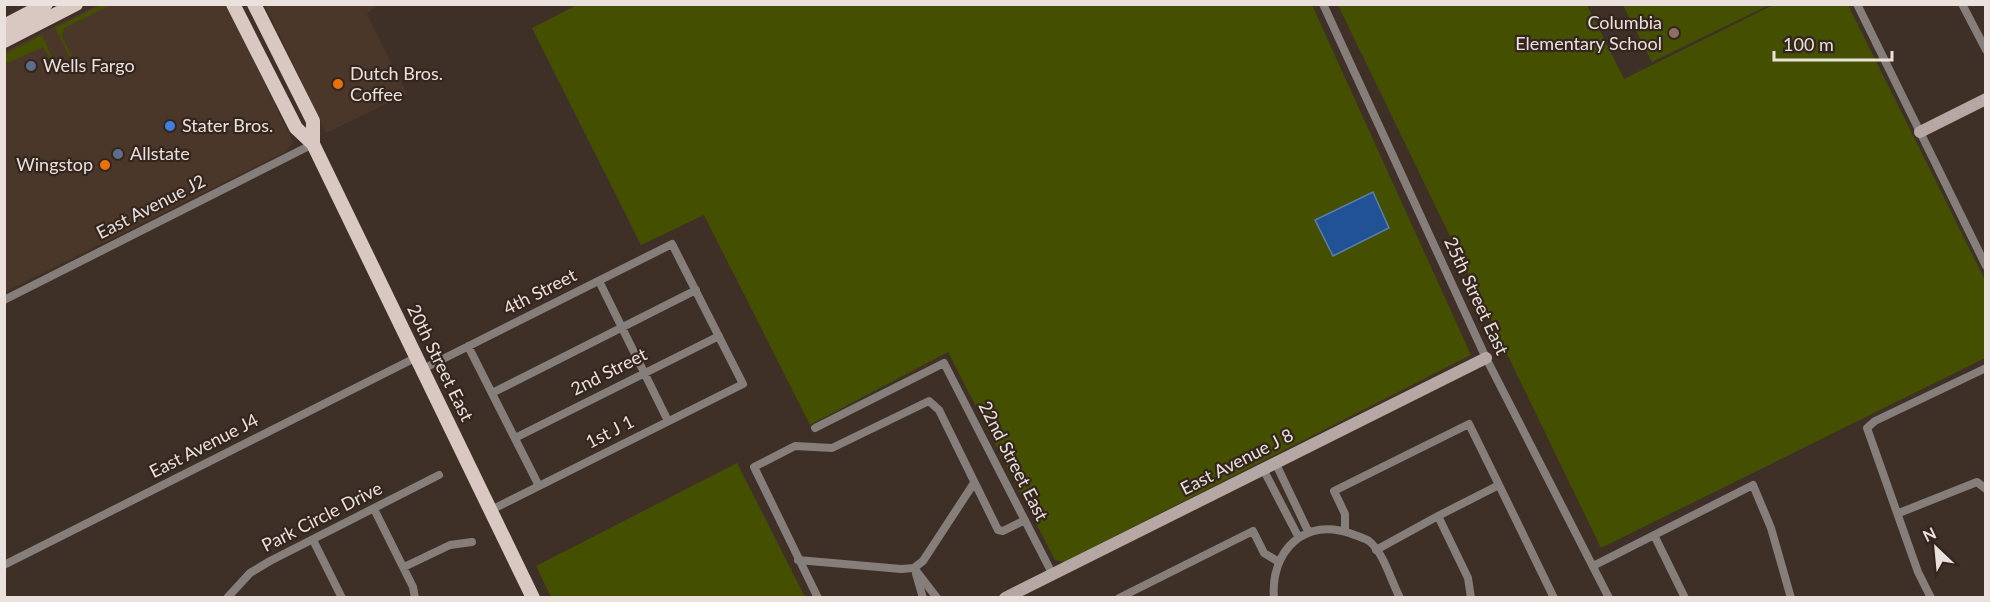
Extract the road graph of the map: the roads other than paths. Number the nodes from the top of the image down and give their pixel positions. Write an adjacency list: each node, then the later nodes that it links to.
1 (46, 4): 9 (main road)
2 (58, 4): 9 (main road)
3 (76, 4): 9 (main road)
4 (232, 4): 14 (main road, 20th Street East)
5 (254, 4): 16 (main road, 20th Street East)
6 (1323, 4): 26 (street, 25th Street East)
7 (1857, 4): 17 (street)
8 (1962, 4): 13 (street)
9 (38, 16): 10 (main road); 11 (main road); 12 (main road)
10 (4, 26)
11 (4, 33)
12 (4, 41)
13 (1986, 50)
14 (262, 61): 16 (main road); 18 (main road, 20th Street East)
15 (1986, 99): 17 (street)
16 (304, 104): 18 (main road, 20th Street East)
17 (1920, 132): 19 (street)
18 (313, 144): 22 (street, East Avenue J2); 27 (main road, 20th Street East)
19 (1986, 266)
20 (599, 281): 21 (street, 4th Street); 23 (street); 25 (street, 4th Street)
21 (696, 290): 23 (street); 24 (street)
22 (4, 300)
23 (622, 327): 29 (street); 30 (street)
24 (718, 336): 29 (street, 2nd Street); 31 (street, 1st J 1)
25 (468, 346): 27 (street, 4th Street); 30 (street)
26 (1486, 358): 34 (street, East Avenue J 8); 56 (street, 25th Street East)
27 (420, 363): 42 (main road, 20th Street East); 55 (street, East Avenue J4)
28 (1986, 368): 43 (street)
29 (644, 373): 31 (street); 33 (street, 2nd Street)
30 (492, 393): 33 (street)
31 (668, 421): 39 (street, 1st J 1)
32 (816, 428): 45 (street, 22nd Street East)
33 (515, 438): 39 (street)
34 (1275, 462): 35 (street, East Avenue J 8); 46 (street)
35 (1263, 469): 49 (street); 59 (street, East Avenue J 8)
36 (439, 475): 41 (street, Park Circle Drive)
37 (974, 483): 45 (street); 53 (street); 58 (street)
38 (1499, 485): 44 (street); 47 (street); 72 (street)
39 (539, 486): 42 (street, 1st J 1)
40 (1986, 489): 43 (street)
41 (374, 509): 50 (street, Park Circle Drive); 57 (street)
42 (491, 510): 63 (main road, 20th Street East)
43 (1899, 513): 76 (street)
44 (1438, 516): 52 (street); 71 (street)
45 (1025, 520): 59 (street, 22nd Street East)
46 (1308, 531): 47 (street); 49 (street)
47 (1345, 531): 52 (street)
48 (1654, 535): 56 (street); 74 (street); 75 (street)
49 (1298, 536): 54 (street)
50 (313, 540): 60 (street, Park Circle Drive); 61 (street)
51 (472, 542): 57 (street)
52 (1376, 550): 70 (street)
53 (798, 560): 58 (street); 64 (street)
54 (1279, 562): 68 (street); 69 (street)
55 (4, 565)
56 (1593, 566): 73 (street, 25th Street East)
57 (404, 567): 62 (street)
58 (914, 568): 65 (street); 66 (street)
59 (1053, 575): 67 (street, East Avenue J 8)
60 (227, 597)
61 (342, 597)
62 (415, 597)
63 (533, 597)
64 (818, 597)
65 (923, 597)
66 (937, 597)
67 (1005, 597)
68 (1119, 597)
69 (1273, 597)
70 (1400, 597)
71 (1471, 597)
72 (1554, 597)
73 (1610, 597)
74 (1685, 597)
75 (1791, 597)
76 (1931, 597)

